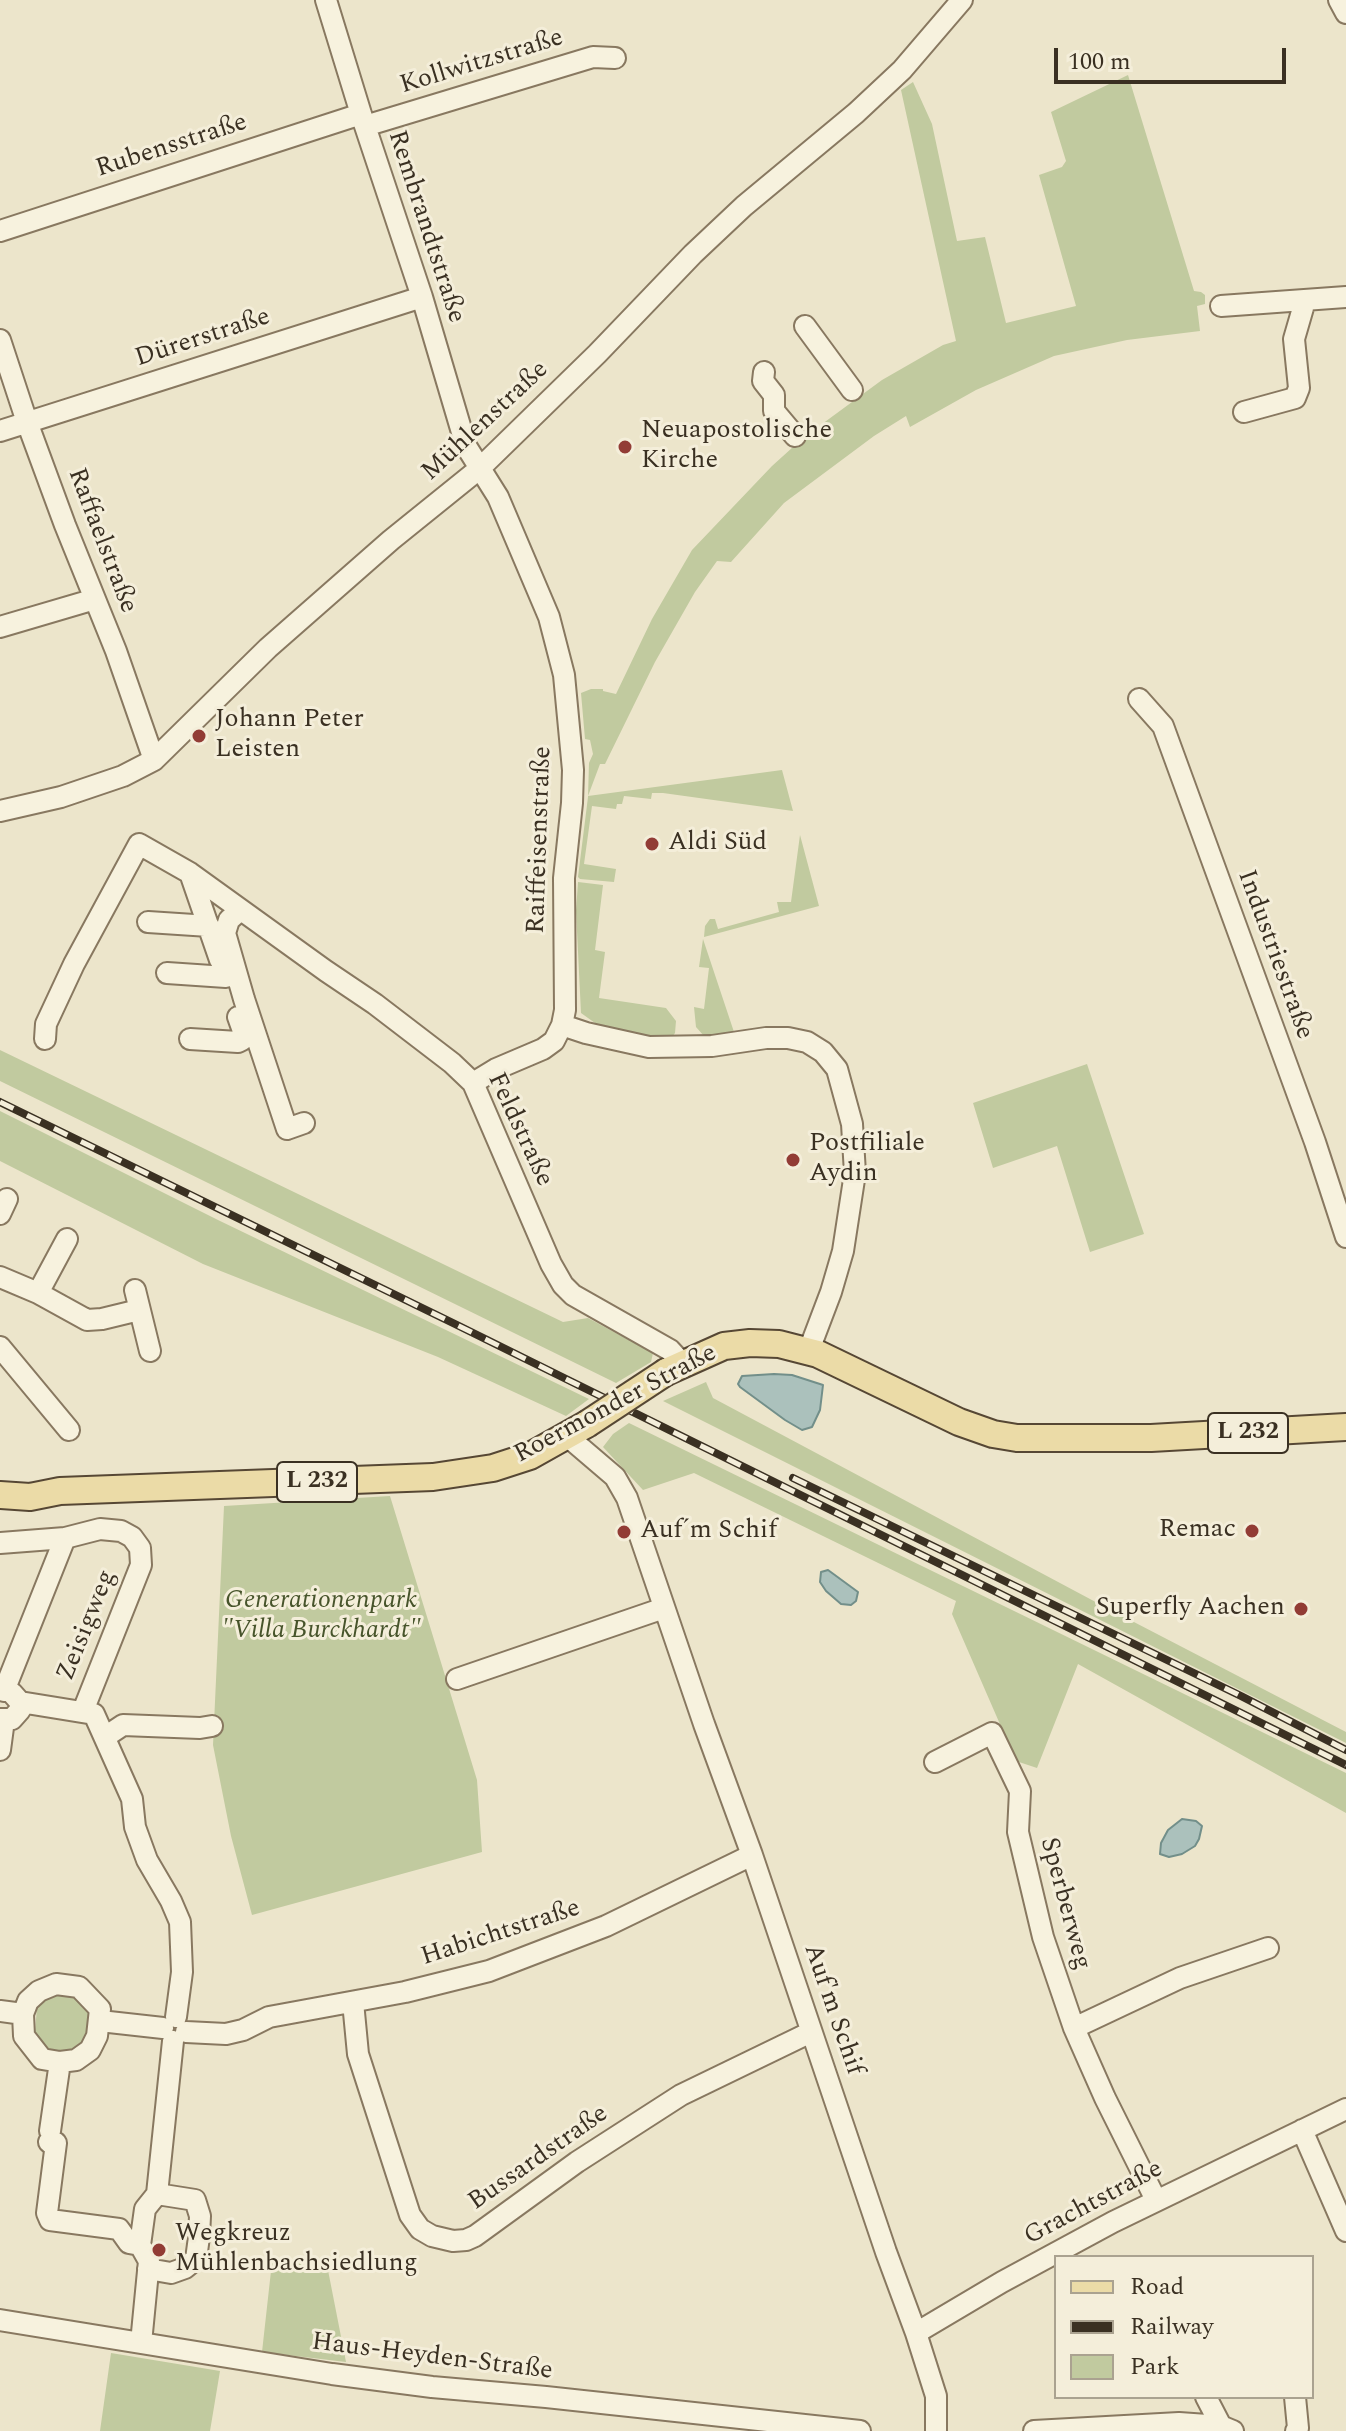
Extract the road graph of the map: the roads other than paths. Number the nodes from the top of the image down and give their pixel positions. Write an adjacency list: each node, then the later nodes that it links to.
1 (326, 0): 6 (street, Rembrandtstraße)
2 (962, 0): 20 (street, Mühlenstraße)
3 (1339, 0): 4 (street)
4 (1346, 13)
5 (615, 58): 6 (street, Kollwitzstraße)
6 (363, 120): 7 (street, Rubensstraße); 8 (street, Rembrandtstraße)
7 (0, 231)
8 (422, 297): 17 (street, Dürerstraße); 20 (street, Rembrandtstraße)
9 (1346, 297): 10 (street)
10 (1305, 301): 11 (street); 16 (street)
11 (1221, 306)
12 (805, 326): 15 (street)
13 (0, 340): 17 (street, Raffaelstraße)
14 (764, 372): 19 (street)
15 (852, 390)
16 (1244, 412)
17 (27, 422): 18 (street, Dürerstraße); 21 (street, Raffaelstraße)
18 (0, 431)
19 (795, 436)
20 (479, 469): 24 (street, Mühlenstraße); 32 (street, Raiffeisenstraße)
21 (95, 599): 22 (street); 24 (street, Raffaelstraße)
22 (0, 627)
23 (1139, 699): 37 (street, Industriestraße)
24 (154, 760): 25 (street, Mühlenstraße)
25 (0, 811)
26 (190, 873): 27 (street, Feldstraße); 29 (street); 33 (street, Feldstraße)
27 (240, 910): 35 (street, Feldstraße); 36 (street)
28 (148, 922): 29 (street)
29 (209, 926): 31 (street)
30 (167, 973): 31 (street)
31 (226, 977): 34 (street)
32 (562, 1025): 35 (street); 42 (street)
33 (45, 1039)
34 (190, 1039)
35 (473, 1083): 44 (street, Feldstraße)
36 (304, 1123)
37 (1346, 1237)
38 (67, 1239): 40 (street)
39 (0, 1277): 40 (street)
40 (38, 1293): 43 (street)
41 (0, 1347): 46 (street)
42 (809, 1350): 44 (main road, Roermonder Straße / L 232); 45 (main road, Roermonder Straße / L 232)
43 (150, 1351)
44 (674, 1368): 47 (main road, Roermonder Straße / L 232, bridge)
45 (1346, 1427)
46 (69, 1430)
47 (577, 1430): 49 (main road, Roermonder Straße / L 232); 53 (street, Auf'm Schif)
48 (0, 1481): 49 (main road, Roermonder Straße / L 232)
49 (60, 1491): 50 (main road, Roermonder Straße / L 232)
50 (0, 1495)
51 (65, 1538): 52 (street, Zeisigweg); 55 (street, Zeisigweg); 56 (street, Zeisigweg)
52 (0, 1543)
53 (664, 1608): 54 (street); 62 (street, Auf'm Schif)
54 (457, 1679)
55 (8, 1695): 56 (street); 57 (street, Zeisigweg)
56 (83, 1711): 59 (street)
57 (2, 1719): 60 (street)
58 (212, 1726): 59 (street)
59 (105, 1737): 69 (street)
60 (0, 1750)
61 (935, 1762): 68 (street, Sperberweg)
62 (752, 1855): 64 (street, Habichtstraße); 70 (street, Auf'm Schif)
63 (1268, 1948): 68 (street)
64 (353, 2002): 69 (street, Habichtstraße); 70 (street, Bussardstraße)
65 (0, 2011): 66 (street)
66 (23, 2014): 67 (street); 71 (street)
67 (100, 2021): 69 (street, Habichtstraße); 71 (street)
68 (1074, 2028): 75 (street, Sperberweg)
69 (174, 2030): 74 (street)
70 (811, 2032): 80 (street, Auf'm Schif)
71 (60, 2062): 77 (street)
72 (1346, 2109): 73 (street, Grachtstraße)
73 (1302, 2130): 75 (street, Grachtstraße); 76 (street)
74 (157, 2194): 77 (street); 78 (street)
75 (1156, 2200): 80 (street, Grachtstraße)
76 (1346, 2231)
77 (140, 2245): 78 (street)
78 (148, 2269): 81 (street)
79 (0, 2320): 81 (street, Haus-Heyden-Straße)
80 (916, 2333): 86 (street, Auf'm Schif)
81 (141, 2343): 85 (street, Haus-Heyden-Straße)
82 (1207, 2399): 84 (street)
83 (1295, 2399): 88 (street)
84 (1227, 2429): 87 (street)
85 (860, 2431)
86 (936, 2431)
87 (1034, 2431)
88 (1296, 2431)

